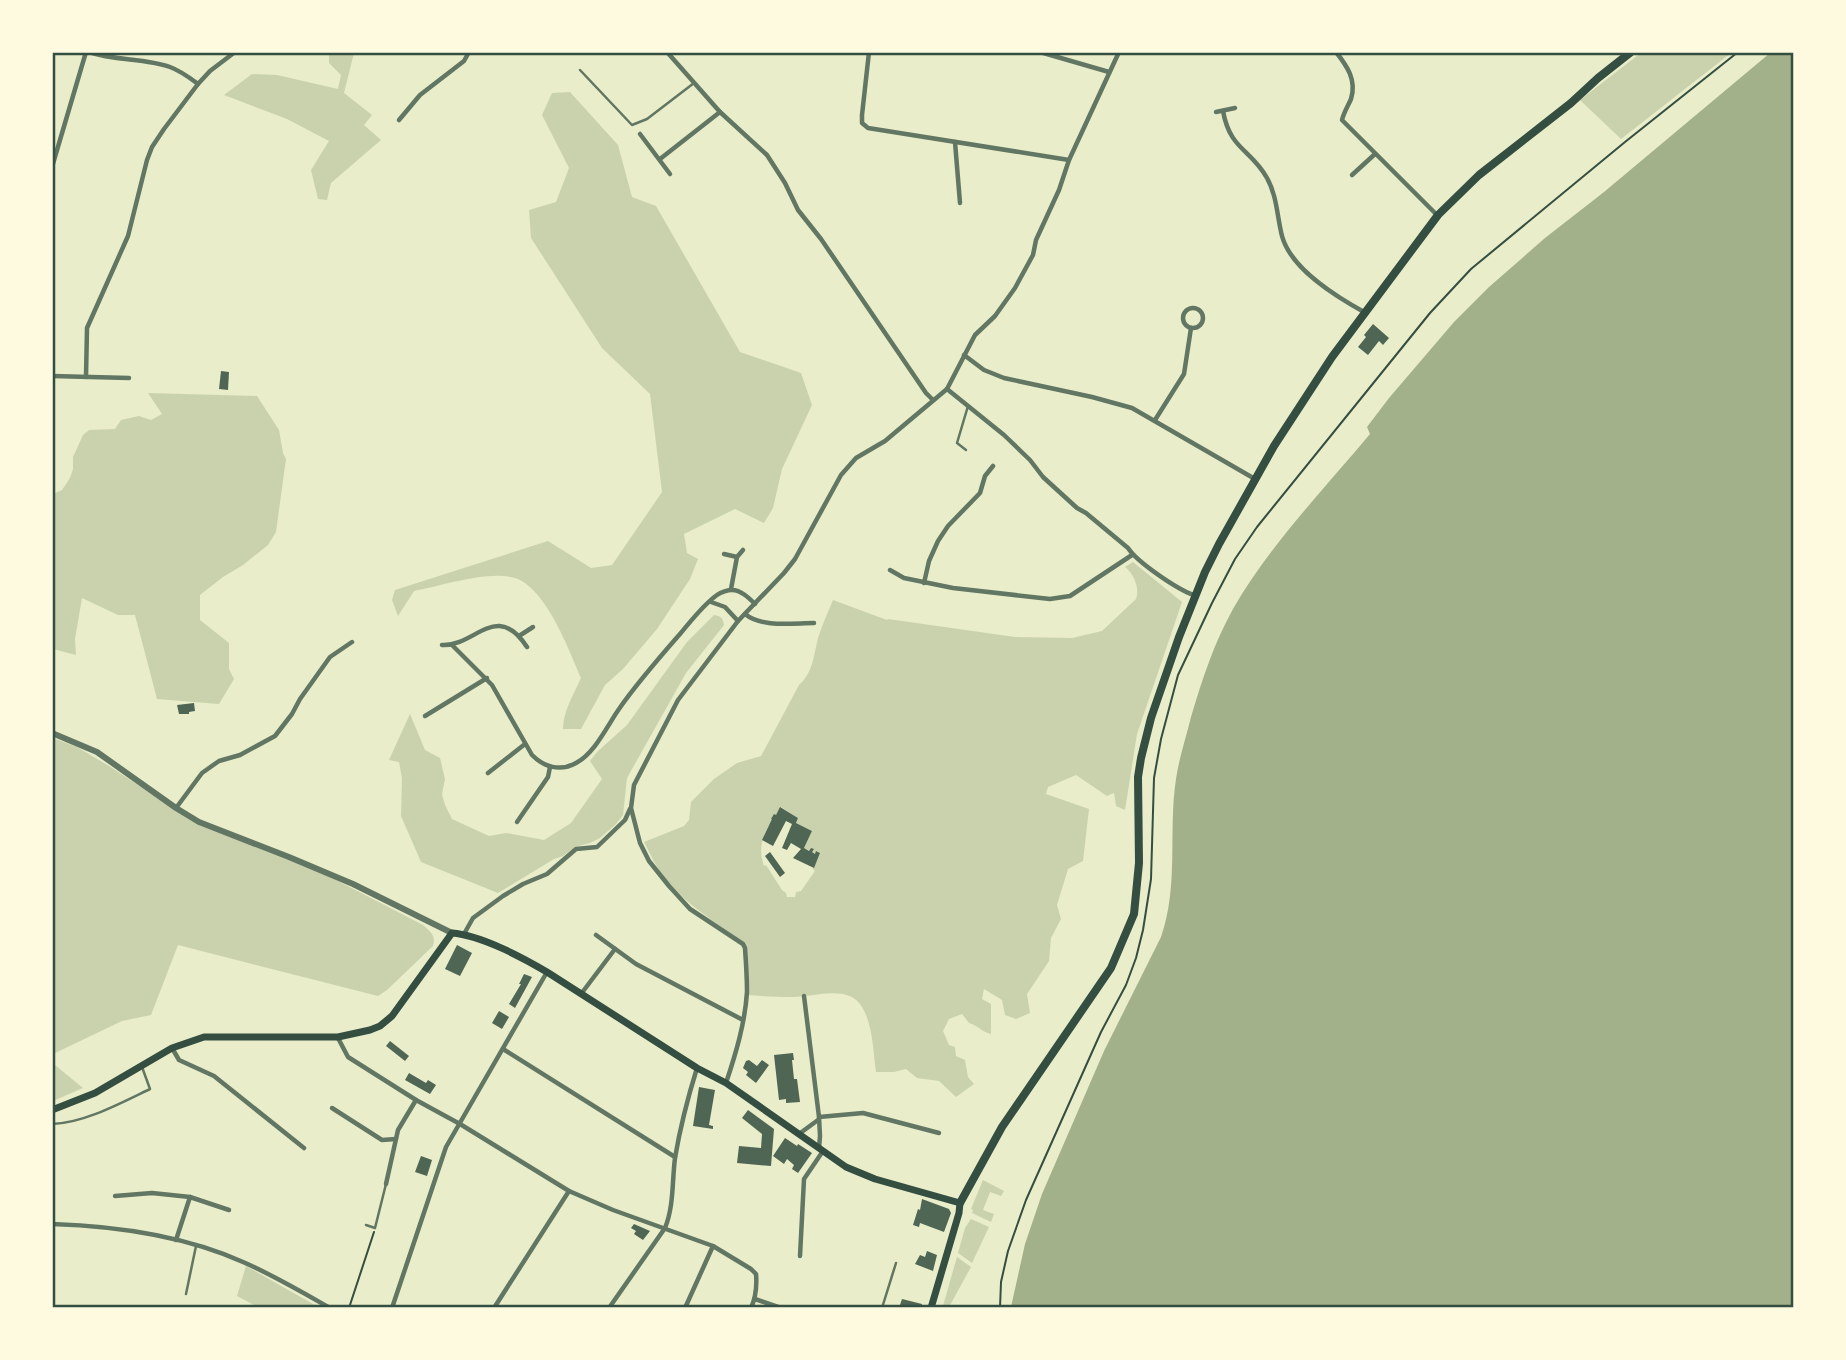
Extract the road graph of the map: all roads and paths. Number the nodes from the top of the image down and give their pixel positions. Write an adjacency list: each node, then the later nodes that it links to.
1 (88, 52): 14 (street); 25 (street)
2 (235, 52): 14 (street)
3 (469, 52): 19 (street)
4 (667, 52): 13 (street)
5 (869, 52): 21 (street)
6 (1040, 52): 12 (street)
7 (1119, 52): 12 (street)
8 (1336, 52): 22 (street)
9 (1631, 52): 29 (main road)
10 (1738, 52): 125 (path)
11 (580, 70): 13 (lane)
12 (1109, 72): 24 (street)
13 (694, 83): 16 (street)
14 (198, 85): 34 (street)
15 (1235, 108): 17 (street)
16 (720, 111): 23 (street); 37 (street)
17 (1223, 111): 18 (street); 30 (street)
18 (1216, 113)
19 (399, 120)
20 (640, 134): 23 (street)
21 (955, 142): 24 (street); 28 (street)
22 (1374, 154): 27 (street); 29 (street)
23 (660, 159): 26 (street)
24 (1069, 160): 32 (street)
25 (52, 167)
26 (670, 174)
27 (1352, 175)
28 (960, 203)
29 (1438, 215): 30 (main road)
30 (1364, 312): 42 (main road)
31 (1191, 328): 31 (street); 39 (street)
32 (964, 355): 36 (street); 39 (street)
33 (52, 376): 34 (street)
34 (86, 377): 35 (street)
35 (129, 378)
36 (947, 389): 37 (street); 38 (street)
37 (933, 400): 52 (street)
38 (968, 405): 40 (lane); 45 (street)
39 (1155, 420): 42 (street)
40 (966, 450)
41 (993, 466): 48 (street)
42 (1256, 479): 50 (main road)
43 (743, 550): 46 (street)
44 (724, 554): 46 (street)
45 (1132, 555): 48 (street); 50 (street)
46 (737, 557): 49 (street)
47 (890, 570): 48 (street)
48 (924, 583)
49 (728, 591): 51 (street); 52 (street); 53 (street)
50 (1195, 596): 102 (main road)
51 (711, 601): 53 (street); 67 (street)
52 (755, 604): 54 (street)
53 (725, 607): 55 (street)
54 (745, 614): 55 (street); 56 (street)
55 (738, 621): 70 (street)
56 (814, 623)
57 (533, 627): 58 (street)
58 (519, 636): 61 (street); 62 (street)
59 (352, 642): 69 (street)
60 (442, 645): 61 (street)
61 (452, 645): 63 (street)
62 (527, 647)
63 (487, 678): 64 (street); 66 (street)
64 (425, 716)
65 (52, 733): 69 (street)
66 (525, 744): 67 (street); 68 (street)
67 (550, 767): 71 (street)
68 (488, 773)
69 (176, 808): 72 (street)
70 (631, 808): 73 (street); 79 (street)
71 (517, 822)
72 (452, 933): 73 (main road); 80 (main road)
73 (464, 934): 76 (main road)
74 (596, 935): 75 (street)
75 (615, 949): 77 (street); 79 (street)
76 (547, 972): 77 (main road); 82 (street)
77 (582, 994): 84 (main road)
78 (804, 996): 89 (street)
79 (743, 1020): 85 (street)
80 (338, 1037): 81 (main road); 86 (street)
81 (172, 1048): 83 (main road); 95 (street)
82 (503, 1049): 91 (street); 97 (street)
83 (142, 1067): 88 (main road); 90 (lane)
84 (697, 1068): 85 (main road); 97 (street)
85 (726, 1083): 93 (main road)
86 (416, 1100): 91 (street); 94 (street)
87 (332, 1108): 94 (street)
88 (52, 1110)
89 (819, 1119): 92 (street); 93 (street); 96 (street)
90 (52, 1124)
91 (460, 1124): 99 (street); 117 (street)
92 (939, 1133)
93 (799, 1134): 96 (main road)
94 (396, 1139): 98 (street)
95 (304, 1148)
96 (821, 1150): 102 (main road); 111 (street)
97 (675, 1157): 106 (street)
98 (386, 1184): 107 (lane)
99 (569, 1191): 106 (street); 118 (street)
100 (115, 1196): 101 (street)
101 (190, 1197): 103 (street); 108 (street)
102 (960, 1203): 124 (main road)
103 (229, 1210)
104 (52, 1224): 108 (street)
105 (366, 1225): 107 (lane)
106 (665, 1227): 110 (street); 119 (street)
107 (374, 1228): 116 (path)
108 (176, 1240): 109 (street)
109 (196, 1245): 113 (lane); 115 (street)
110 (713, 1246): 114 (street); 120 (street)
111 (800, 1255)
112 (896, 1264): 123 (lane)
113 (186, 1294)
114 (755, 1299): 121 (street); 122 (street)
115 (330, 1307)
116 (349, 1307)
117 (392, 1307)
118 (494, 1307)
119 (609, 1307)
120 (685, 1307)
121 (751, 1307)
122 (781, 1307)
123 (882, 1307)
124 (931, 1307)
125 (1000, 1307)

